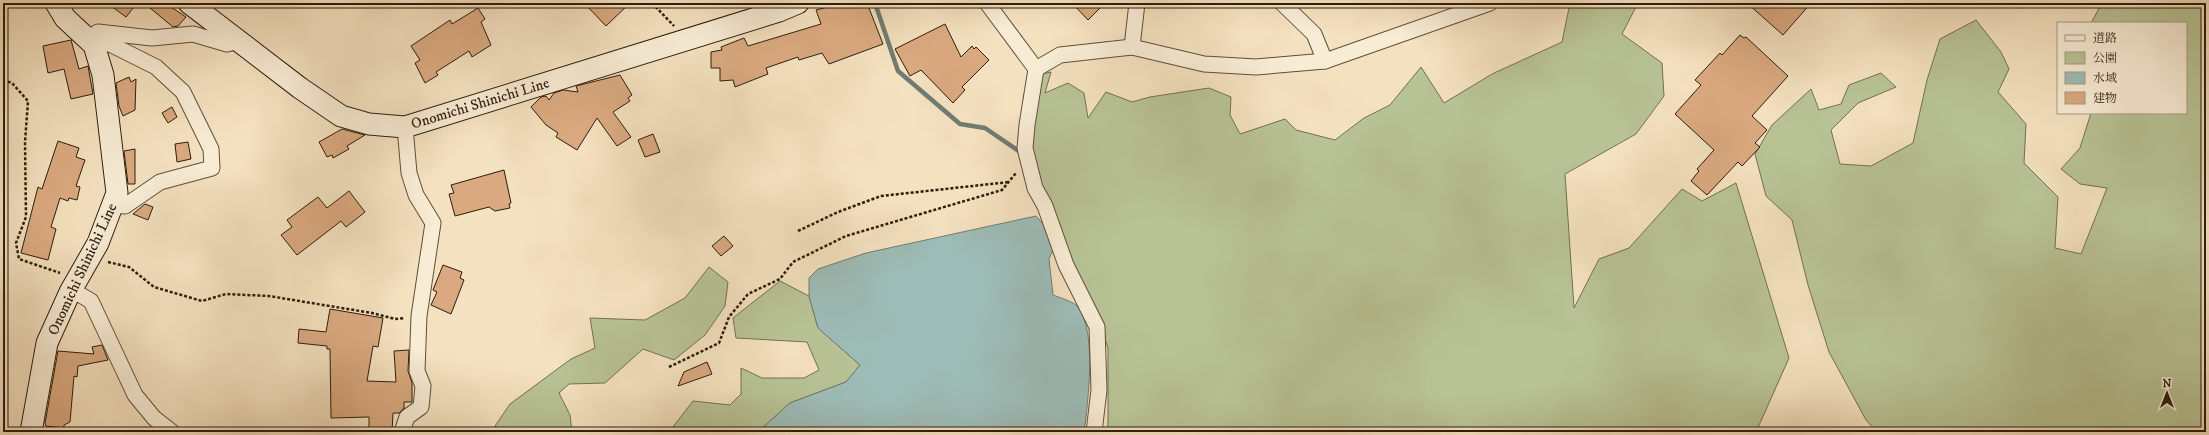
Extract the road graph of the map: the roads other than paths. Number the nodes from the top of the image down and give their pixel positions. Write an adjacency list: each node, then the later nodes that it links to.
1 (56, 3): 8 (main road, Onomichi Shinichi Line)
2 (189, 3): 9 (main road, Onomichi Shinichi Line)
3 (798, 3): 13 (main road, Onomichi Shinichi Line)
4 (987, 3): 12 (street)
5 (1136, 3): 10 (street)
6 (1282, 3): 11 (street)
7 (1490, 3): 11 (street)
8 (88, 39): 9 (street); 14 (main road, Onomichi Shinichi Line); 14 (street)
9 (239, 41): 13 (main road, Onomichi Shinichi Line)
10 (1132, 47): 11 (street); 12 (street)
11 (1325, 61)
12 (1036, 69): 19 (street)
13 (405, 127): 18 (street)
14 (112, 205): 15 (main road, Onomichi Shinichi Line)
15 (74, 286): 16 (main road, Onomichi Shinichi Line); 17 (street)
16 (31, 432)
17 (172, 432)
18 (402, 432)
19 (1094, 432)

